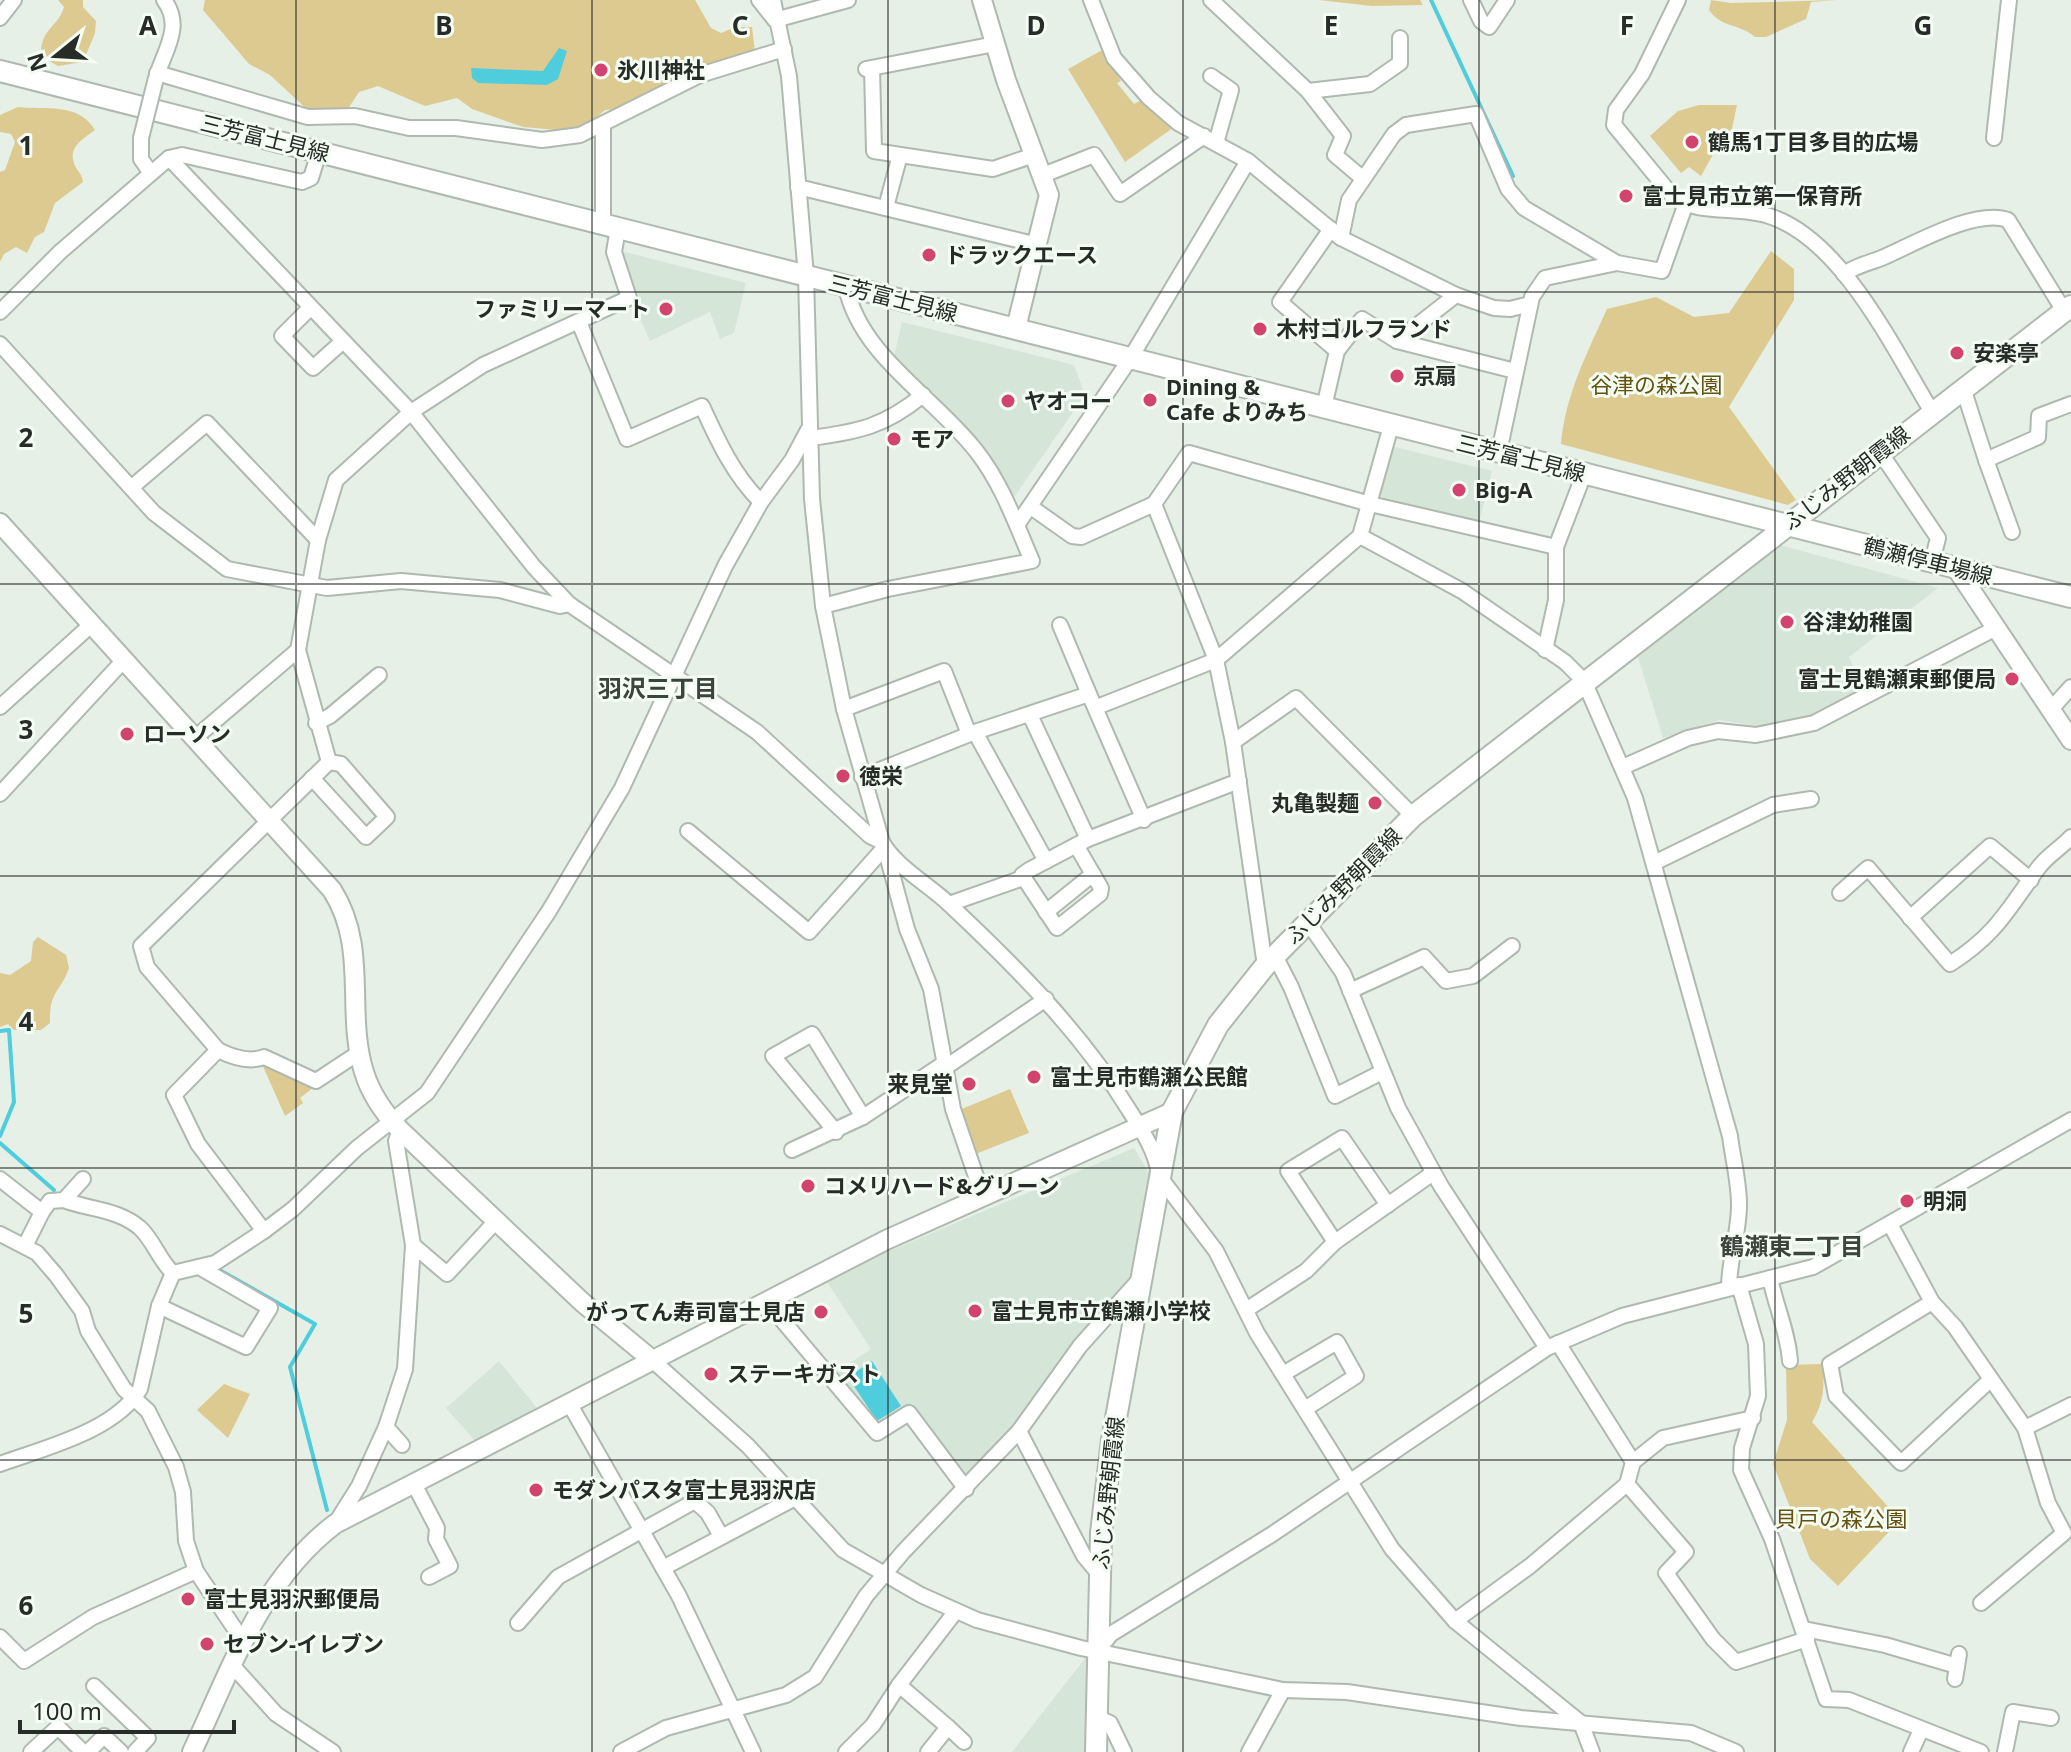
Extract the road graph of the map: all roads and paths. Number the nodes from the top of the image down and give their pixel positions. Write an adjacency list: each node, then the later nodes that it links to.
1 (14, 0): 13 (street)
2 (164, 0): 20 (street)
3 (759, 0): 14 (street)
4 (773, 0): 14 (street)
5 (848, 0): 14 (street)
6 (982, 0): 16 (street)
7 (1091, 0): 24 (street)
8 (1211, 0): 21 (street)
9 (1471, 0): 10 (street)
10 (1507, 0)
11 (1678, 0): 34 (street)
12 (2009, 0): 23 (street)
13 (0, 18)
14 (775, 20): 17 (street)
15 (1400, 38): 21 (street)
16 (995, 44): 26 (street); 27 (street)
17 (784, 49): 22 (street); 33 (street)
18 (0, 71): 25 (main road, 三芳富士見線)
19 (1211, 76): 24 (street)
20 (156, 78): 22 (street); 30 (street, bridge)
21 (1308, 91): 32 (street)
22 (603, 124): 36 (street)
23 (1994, 138)
24 (1210, 139): 29 (street); 31 (street)
25 (319, 152): 28 (street); 36 (main road, 三芳富士見線)
26 (900, 155): 27 (street); 35 (street)
27 (1034, 155): 31 (street)
28 (169, 158): 30 (street); 45 (street)
29 (1248, 161): 37 (street); 54 (street)
30 (150, 172): 47 (street)
31 (1043, 175): 38 (street)
32 (1361, 177): 37 (street); 39 (street)
33 (798, 187): 35 (street); 41 (street)
34 (1685, 206): 39 (street); 40 (street)
35 (886, 207): 38 (street)
36 (610, 226): 41 (main road, 三芳富士見線); 48 (street)
37 (1336, 233): 43 (street); 53 (street)
38 (1038, 245): 49 (street)
39 (1617, 263): 44 (street)
40 (1844, 274): 46 (street); 61 (street)
41 (806, 276): 42 (main road, 三芳富士見線); 63 (street)
42 (846, 287): 49 (main road, 三芳富士見線); 57 (street)
43 (1456, 295): 44 (street); 50 (street)
44 (1530, 304): 55 (street)
45 (310, 308): 51 (street); 51 (street)
46 (2068, 308): 56 (main road, ふじみ野朝霞線)
47 (0, 312)
48 (579, 322): 60 (street); 69 (street)
49 (1016, 328): 54 (main road, 三芳富士見線)
50 (1397, 341): 53 (street); 55 (street)
51 (342, 342): 60 (street)
52 (0, 344): 68 (street)
53 (1337, 351): 59 (street)
54 (1130, 359): 59 (main road, 三芳富士見線); 72 (street)
55 (1515, 371): 64 (street)
56 (1963, 388): 61 (main road, ふじみ野朝霞線); 66 (street)
57 (923, 395): 63 (street); 74 (street)
58 (2071, 404): 66 (street)
59 (1324, 407): 62 (main road, 三芳富士見線)
60 (411, 412): 78 (street); 84 (street)
61 (1932, 412): 65 (main road, ふじみ野朝霞線)
62 (1391, 426): 64 (main road, 三芳富士見線); 71 (street)
63 (810, 432): 69 (street); 85 (street)
64 (1499, 452): 67 (main road, 三芳富士見線)
65 (1880, 452): 75 (main road, ふじみ野朝霞線); 80 (street)
66 (1986, 460): 76 (street)
67 (1584, 474): 75 (main road, 三芳富士見線); 79 (street)
68 (132, 487): 78 (street); 82 (street)
69 (761, 502): 94 (street)
70 (1154, 504): 71 (street); 72 (street); 92 (street)
71 (1370, 504): 77 (street); 79 (street)
72 (1031, 507): 74 (street)
73 (0, 523): 86 (street)
74 (1017, 525): 85 (street)
75 (1786, 525): 80 (main road, 鶴瀬停車場線); 95 (main road, ふじみ野朝霞線)
76 (2012, 532)
77 (1360, 536): 90 (street); 92 (street)
78 (318, 540): 82 (street)
79 (1556, 547): 90 (street)
80 (1932, 562): 81 (main road, 鶴瀬停車場線)
81 (1956, 568): 83 (main road, 鶴瀬停車場線); 88 (street)
82 (309, 586): 84 (street); 89 (street)
83 (2071, 597)
84 (569, 604): 94 (street)
85 (823, 606): 100 (street)
86 (91, 625): 91 (street); 98 (street)
87 (1060, 625): 97 (street)
88 (1996, 628): 99 (street); 108 (street)
89 (298, 650): 102 (street); 104 (street)
90 (1545, 650): 95 (street)
91 (124, 660): 104 (street); 112 (street)
92 (1216, 660): 97 (street); 106 (street)
93 (379, 675): 102 (street)
94 (675, 675): 120 (street); 140 (street)
95 (1584, 681): 108 (street); 114 (main road, ふじみ野朝霞線)
96 (2071, 687): 99 (street)
97 (1093, 700): 101 (street); 116 (street)
98 (0, 707)
99 (2052, 708): 105 (street)
100 (844, 709): 103 (street); 109 (street)
101 (1030, 715): 103 (street); 119 (street)
102 (316, 723): 107 (street)
103 (972, 733): 109 (street); 121 (street)
104 (196, 737): 115 (street)
105 (2071, 740)
106 (1233, 742): 111 (street); 114 (street)
107 (329, 762): 110 (street); 110 (street)
108 (1623, 767): 122 (street)
109 (862, 777): 120 (street)
110 (312, 778): 115 (street)
111 (1239, 781): 116 (street); 130 (street)
112 (0, 794)
113 (1811, 799): 122 (street)
114 (1413, 816): 128 (main road, ふじみ野朝霞線)
115 (271, 820): 133 (street); 134 (street)
116 (1144, 820): 119 (street)
117 (688, 831): 120 (street)
118 (2071, 837): 124 (street)
119 (1082, 842): 121 (street); 123 (street)
120 (883, 844): 126 (street); 135 (street)
121 (1046, 861): 123 (street)
122 (1654, 863): 163 (street)
123 (1023, 878): 126 (street)
124 (2031, 880): 127 (street); 127 (street)
125 (1840, 893): 127 (street)
126 (949, 904): 132 (street)
127 (1910, 918)
128 (1307, 921): 130 (main road, ふじみ野朝霞線); 131 (street)
129 (1512, 946): 131 (street)
130 (1270, 961): 136 (street); 137 (main road, ふじみ野朝霞線)
131 (1350, 991): 136 (street)
132 (1046, 999): 135 (street); 141 (street)
133 (218, 1050): 134 (street); 154 (street)
134 (360, 1052): 140 (street)
135 (946, 1064): 138 (street); 148 (street)
136 (1382, 1072): 144 (street)
137 (1172, 1112): 141 (street); 145 (main road, ふじみ野朝霞線)
138 (863, 1117): 142 (street); 142 (street)
139 (2071, 1120): 153 (street)
140 (396, 1126): 152 (street); 154 (street); 157 (street)
141 (1141, 1128): 145 (street); 148 (street)
142 (836, 1132): 143 (street)
143 (792, 1150)
144 (1433, 1173): 150 (street); 168 (street)
145 (1159, 1176): 162 (main road, ふじみ野朝霞線); 167 (street)
146 (0, 1179): 151 (street)
147 (83, 1179): 149 (street)
148 (983, 1197): 164 (street)
149 (64, 1200): 151 (street); 160 (street)
150 (1388, 1205): 156 (street); 156 (street)
151 (42, 1212): 158 (street)
152 (496, 1221): 157 (street); 169 (street)
153 (1890, 1224): 161 (street); 165 (street)
154 (264, 1231): 159 (street)
155 (0, 1234): 158 (street)
156 (1335, 1242): 167 (street)
157 (413, 1245): 178 (street)
158 (25, 1246): 173 (street)
159 (199, 1267): 160 (street); 166 (street)
160 (173, 1273): 166 (street)
161 (1770, 1278): 163 (street); 170 (street)
162 (1140, 1279): 180 (street); 194 (main road, ふじみ野朝霞線)
163 (1734, 1286): 168 (street); 177 (street)
164 (766, 1301): 169 (street); 187 (street)
165 (1932, 1302): 172 (street); 172 (street)
166 (159, 1306): 173 (street)
167 (1246, 1310): 171 (street)
168 (1552, 1346): 182 (street); 184 (street)
169 (651, 1359): 174 (street); 188 (street)
170 (1790, 1361)
171 (1283, 1374): 176 (street); 176 (street)
172 (1989, 1381): 179 (street)
173 (134, 1398): 183 (street); 193 (street)
174 (569, 1403): 185 (street); 190 (street)
175 (2071, 1405): 179 (street)
176 (1305, 1409): 184 (street)
177 (1753, 1418): 182 (street); 201 (street)
178 (386, 1427): 181 (street); 189 (street)
179 (2025, 1428): 197 (street)
180 (1019, 1431): 187 (street); 194 (street)
181 (402, 1445)
182 (1633, 1462): 186 (street)
183 (0, 1464)
184 (1349, 1480): 199 (street); 204 (street)
185 (414, 1484): 189 (street); 196 (street)
186 (1627, 1484): 199 (street); 201 (street)
187 (966, 1489): 195 (street)
188 (795, 1498): 191 (street); 195 (street)
189 (335, 1524): 203 (street)
190 (641, 1529): 191 (street); 192 (street); 200 (street)
191 (721, 1536): 192 (street)
192 (663, 1568): 210 (street)
193 (196, 1571): 202 (street); 203 (street)
194 (1099, 1574): 204 (main road, ふじみ野朝霞線)
195 (884, 1575): 198 (street); 210 (street)
196 (429, 1577)
197 (1981, 1603)
198 (956, 1611): 204 (street); 207 (street)
199 (1455, 1621): 213 (street)
200 (518, 1623)
201 (1806, 1634): 206 (street); 215 (street)
202 (0, 1637)
203 (243, 1641): 205 (street)
204 (1098, 1651): 209 (street); 211 (main road, ふじみ野朝霞線)
205 (232, 1665): 221 (street); 222 (street)
206 (1957, 1666)
207 (899, 1685): 214 (street); 225 (street)
208 (94, 1686): 220 (street)
209 (1283, 1690): 213 (street); 229 (street)
210 (730, 1710): 223 (street); 224 (street)
211 (1096, 1717): 227 (main road, ふじみ野朝霞線); 228 (street)
212 (2051, 1718): 234 (street)
213 (1581, 1723): 230 (street); 231 (street)
214 (948, 1727): 216 (street); 226 (street)
215 (1921, 1730): 232 (street); 233 (street)
216 (964, 1742)
217 (31, 1752): 218 (street)
218 (85, 1752): 219 (street)
219 (121, 1752)
220 (135, 1752)
221 (192, 1752)
222 (333, 1752)
223 (621, 1752)
224 (753, 1752)
225 (846, 1752)
226 (928, 1752)
227 (1096, 1752)
228 (1124, 1752)
229 (1249, 1752)
230 (1592, 1752)
231 (1736, 1752)
232 (1911, 1752)
233 (1981, 1752)
234 (2005, 1752)

